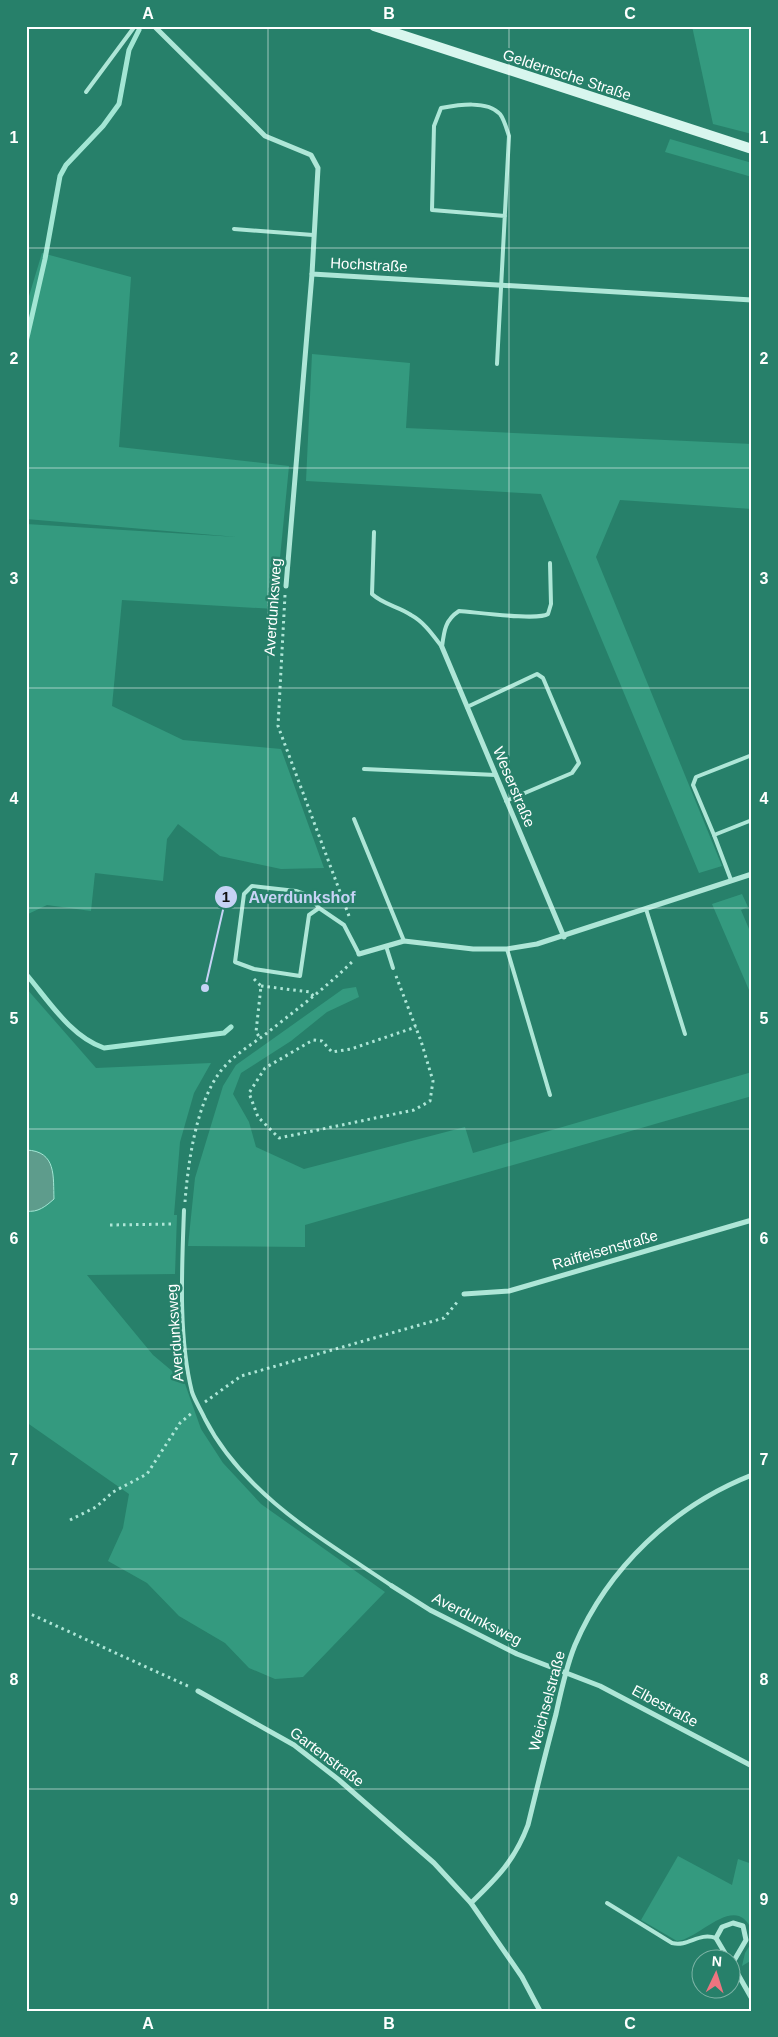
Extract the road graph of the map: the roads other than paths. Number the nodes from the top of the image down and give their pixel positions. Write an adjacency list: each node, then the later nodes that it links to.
1 (135, 26): 4 (lane)
2 (154, 26): 8 (street, Hochstraße)
3 (374, 26): 5 (main road, Geldernsche Straße)
4 (86, 92)
5 (752, 149)
6 (504, 216): 6 (lane); 10 (lane)
7 (234, 229): 8 (lane)
8 (313, 235): 9 (street, Hochstraße)
9 (312, 274): 10 (street, Hochstraße); 15 (street, Averdunksweg)
10 (500, 285): 11 (street, Hochstraße); 12 (lane)
11 (752, 300)
12 (497, 364)
13 (374, 532): 16 (lane)
14 (550, 563): 16 (lane)
15 (286, 586)
16 (442, 647): 17 (street, Weserstraße)
17 (467, 707): 20 (street, Weserstraße); 21 (lane)
18 (752, 755): 24 (lane)
19 (364, 769): 20 (lane)
20 (496, 776): 21 (street, Weserstraße)
21 (506, 801): 29 (street, Weserstraße)
22 (354, 819): 30 (lane)
23 (752, 820): 24 (lane)
24 (714, 835): 26 (lane)
25 (752, 874): 26 (street)
26 (731, 880): 28 (street)
27 (319, 908): 27 (lane); 33 (lane)
28 (646, 909): 29 (street); 35 (lane)
29 (564, 936): 32 (street)
30 (404, 941): 31 (street); 32 (street)
31 (386, 946): 33 (street); 34 (lane)
32 (507, 949): 36 (lane)
33 (360, 954)
34 (393, 968)
35 (685, 1034)
36 (550, 1095)
37 (184, 1210): 41 (lane, Averdunksweg)
38 (752, 1220): 39 (street, Raiffeisenstraße)
39 (464, 1294)
40 (752, 1475): 42 (street, Weichselstraße)
41 (392, 1586): 42 (street, Averdunksweg)
42 (566, 1672): 44 (street, Elbestraße); 45 (street, Weichselstraße)
43 (198, 1690): 45 (street, Gartenstraße)
44 (752, 1766)
45 (471, 1903): 52 (street, Gartenstraße)
46 (607, 1903): 47 (lane)
47 (716, 1938): 48 (street); 49 (street)
48 (724, 1950)
49 (739, 1950)
50 (740, 1978): 51 (street)
51 (752, 1999)
52 (540, 2011)

